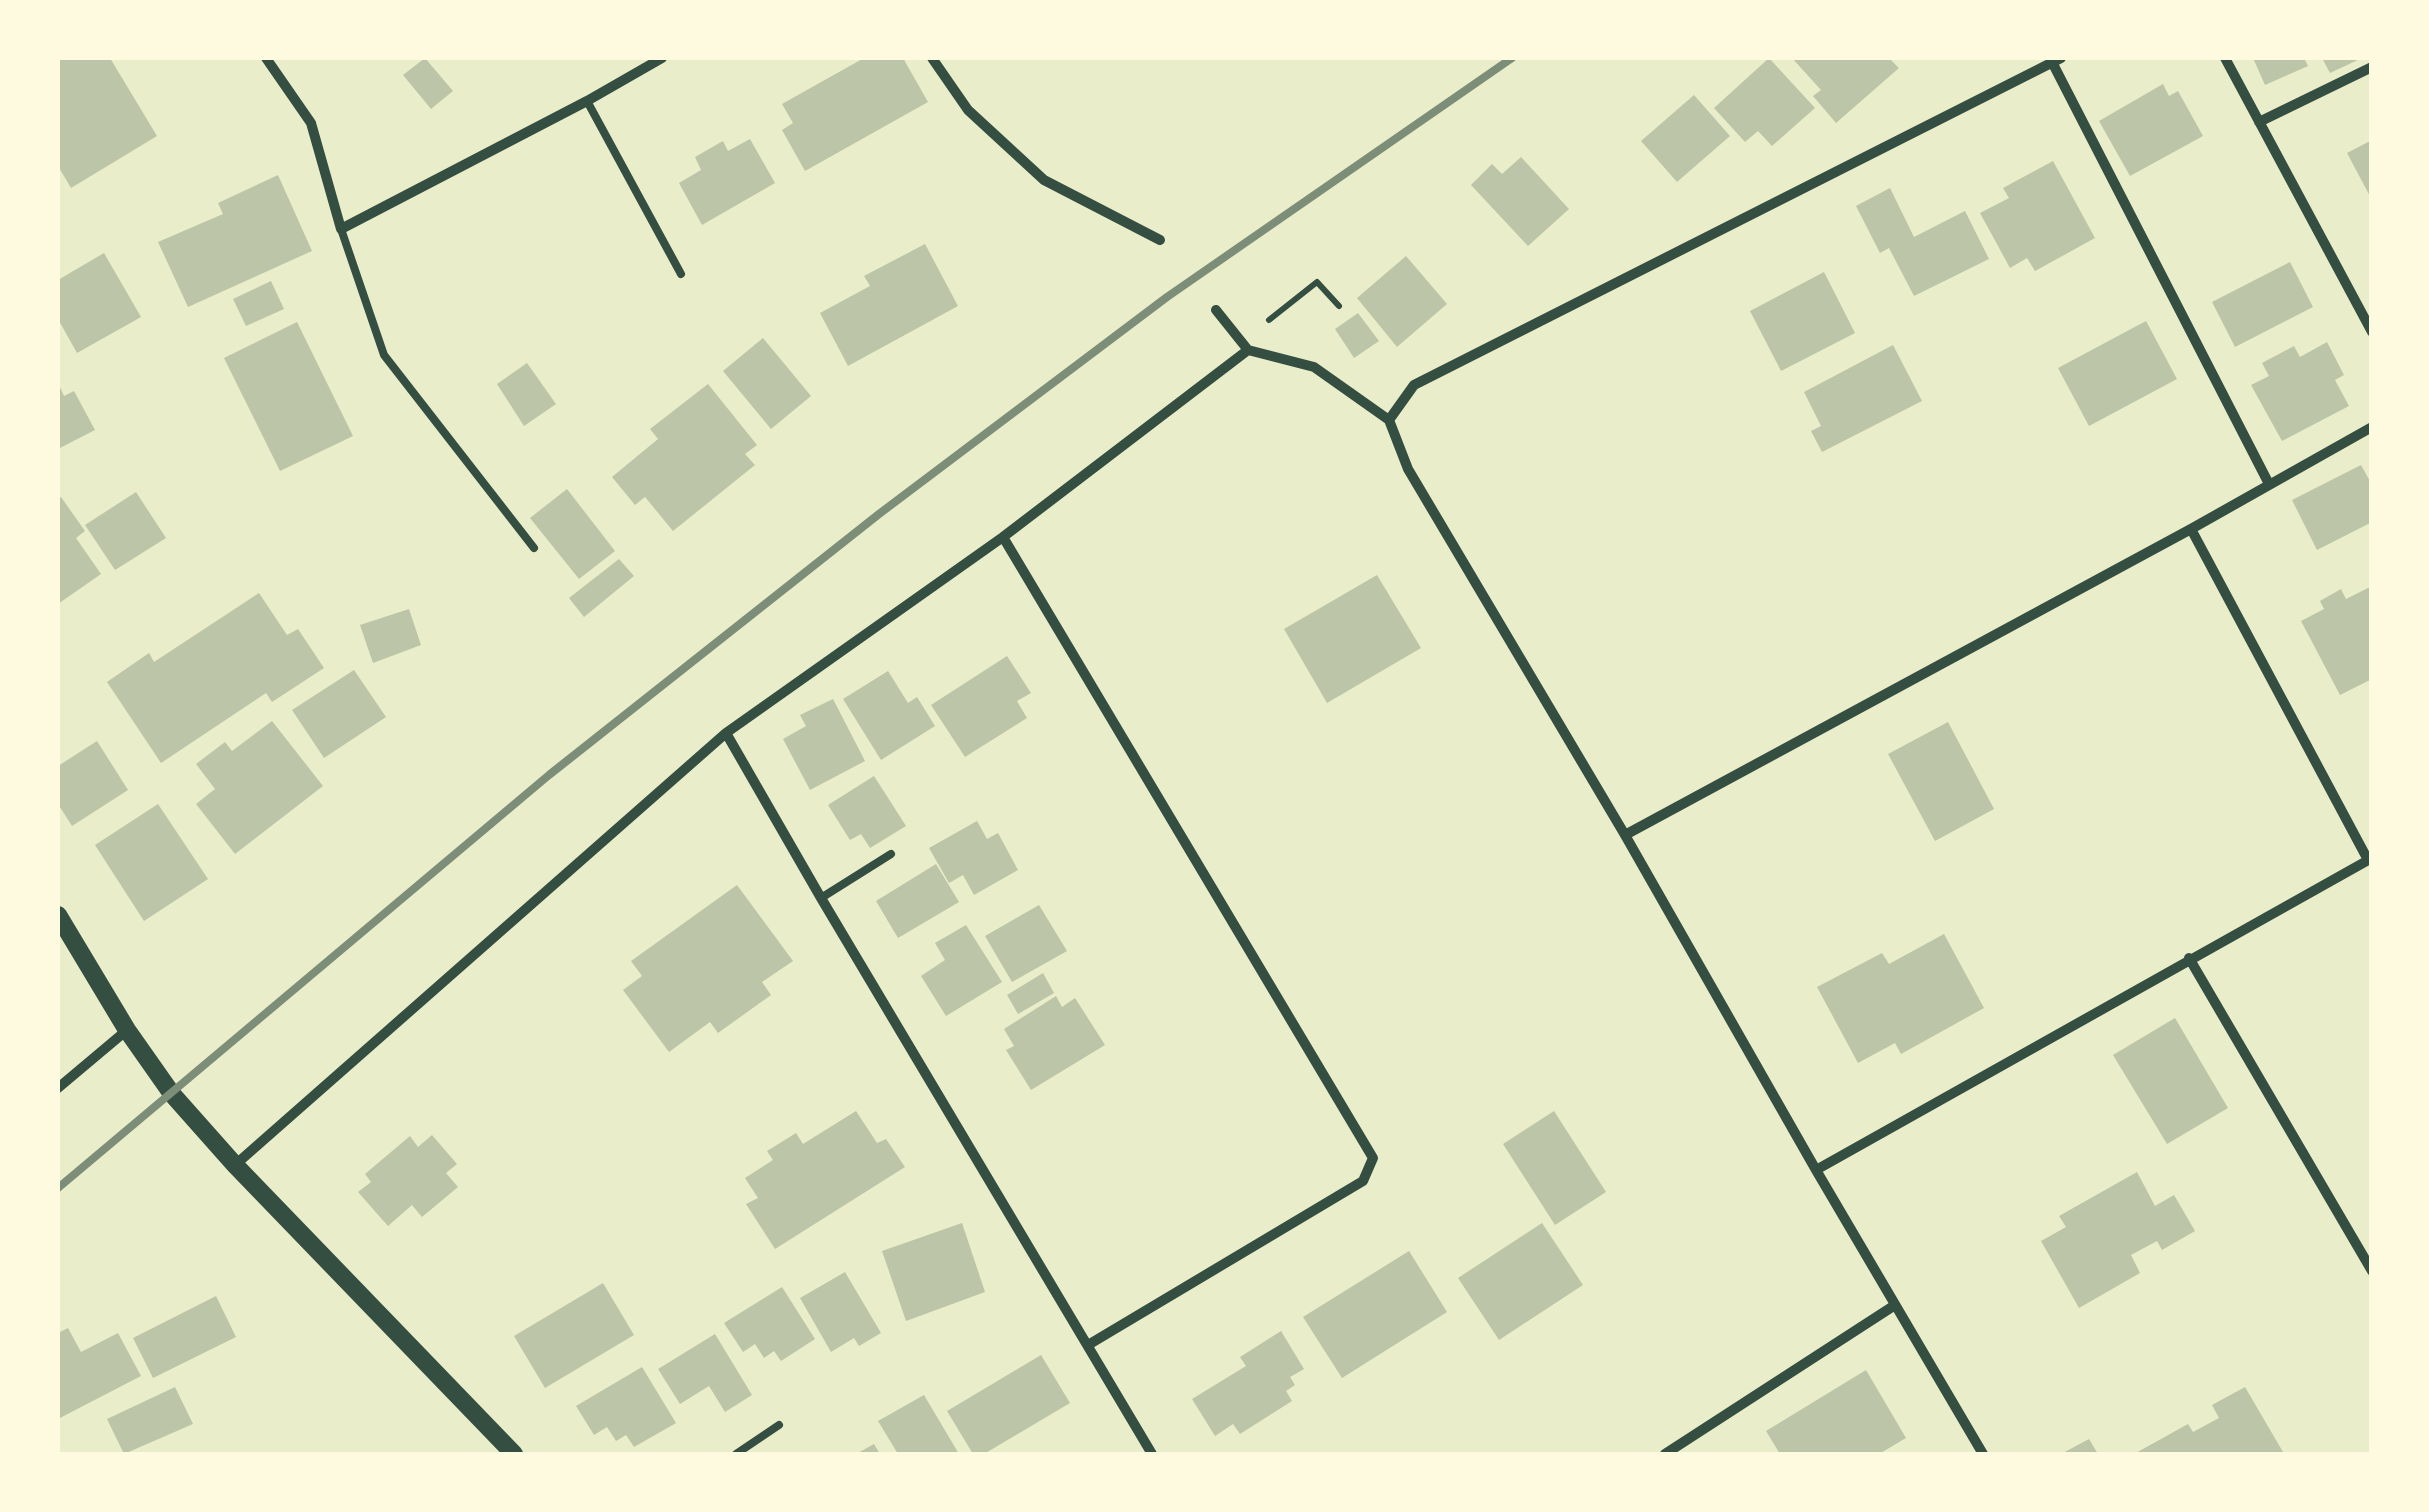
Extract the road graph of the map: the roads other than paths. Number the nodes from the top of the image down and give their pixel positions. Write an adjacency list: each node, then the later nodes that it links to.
1 (266, 58): 9 (street)
2 (662, 58): 7 (street)
3 (932, 58): 10 (street)
4 (2225, 58): 8 (street)
5 (2056, 60): 15 (street); 17 (street)
6 (2372, 66): 8 (street)
7 (587, 101): 9 (street); 11 (lane)
8 (2259, 122): 13 (street)
9 (341, 229): 20 (lane)
10 (1160, 240)
11 (681, 274)
12 (1216, 310): 14 (street)
13 (2372, 332)
14 (1248, 350): 15 (street); 19 (street)
15 (1389, 420): 22 (street)
16 (2372, 428): 17 (street)
17 (2269, 484): 18 (street)
18 (2191, 528): 22 (street); 24 (street)
19 (1003, 536): 21 (street); 34 (street)
20 (534, 548)
21 (726, 733): 25 (street); 30 (street)
22 (1625, 835): 31 (street)
23 (891, 854): 25 (lane)
24 (2370, 859): 27 (street)
25 (821, 898): 34 (street)
26 (58, 915): 28 (street)
27 (2189, 958): 31 (street); 32 (street)
28 (127, 1030): 29 (street); 30 (street)
29 (58, 1088)
30 (236, 1165): 36 (street)
31 (1816, 1170): 33 (street)
32 (2372, 1270)
33 (1894, 1305): 39 (street); 40 (street)
34 (1088, 1345): 38 (street)
35 (780, 1425): 37 (lane)
36 (514, 1454)
37 (736, 1454)
38 (1152, 1454)
39 (1666, 1454)
40 (1982, 1454)

